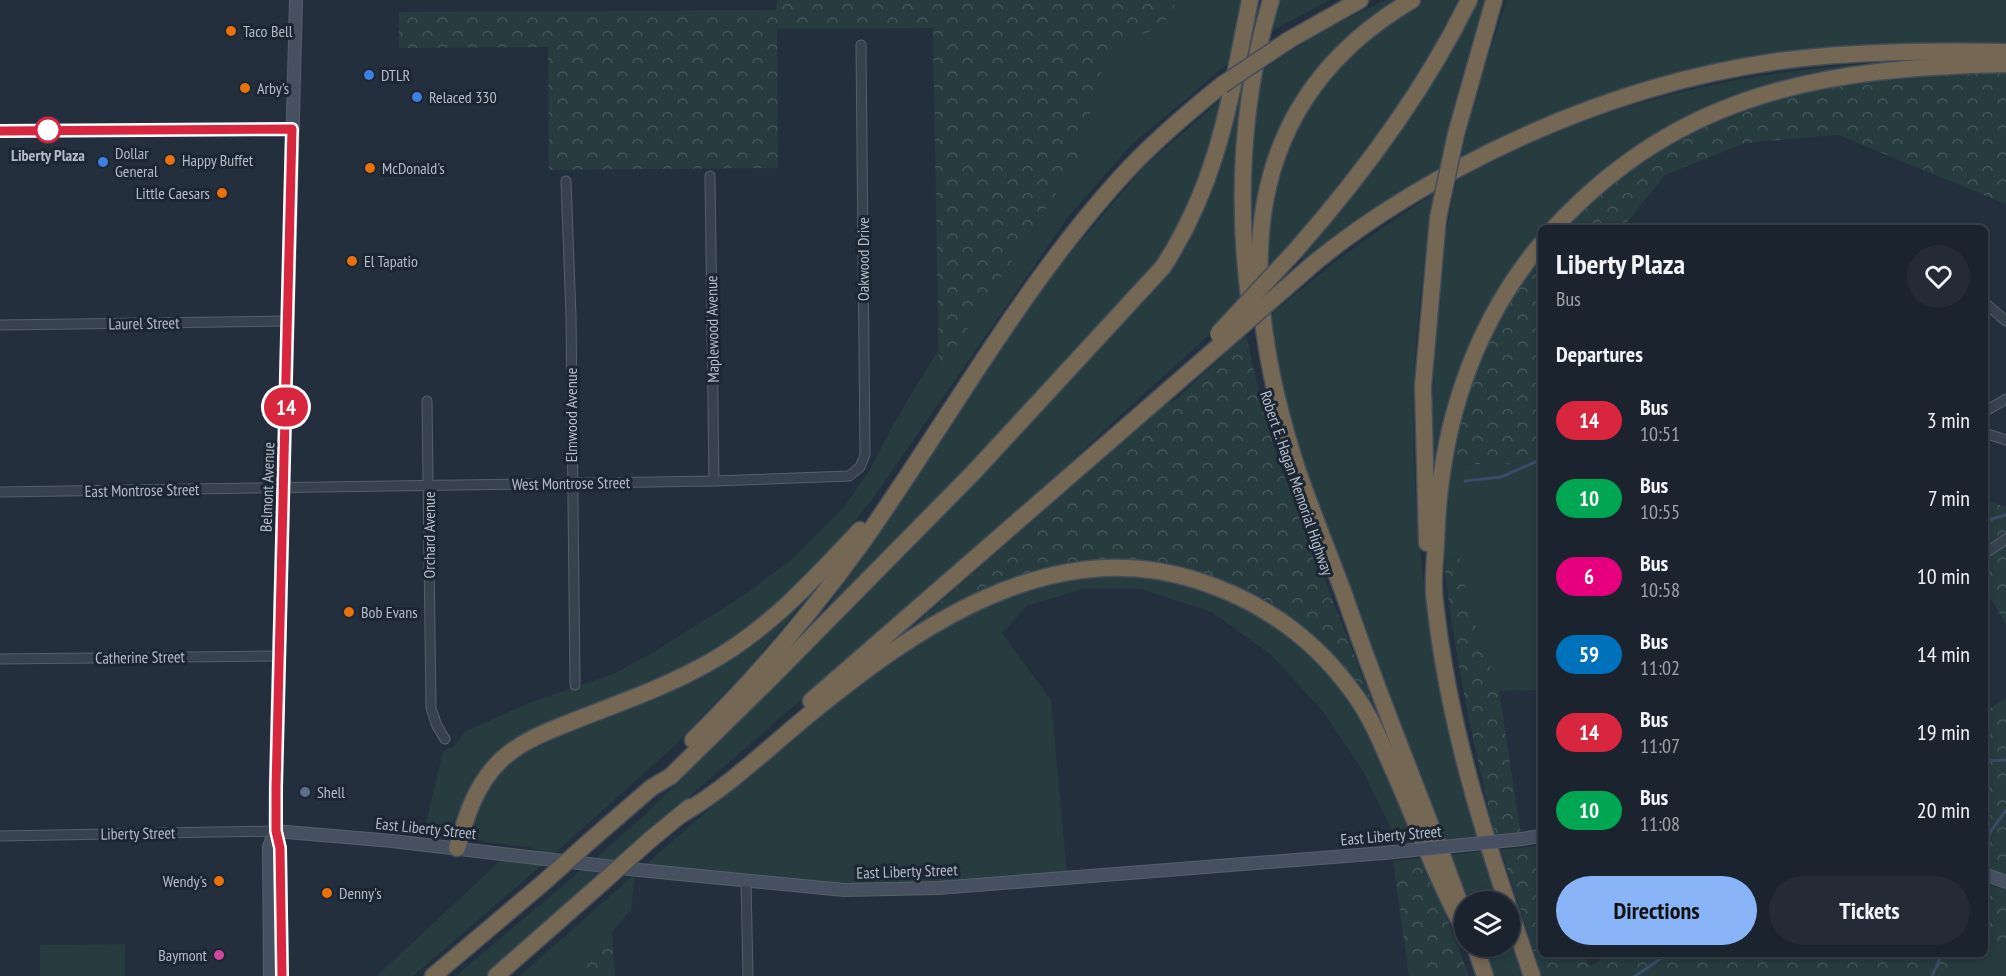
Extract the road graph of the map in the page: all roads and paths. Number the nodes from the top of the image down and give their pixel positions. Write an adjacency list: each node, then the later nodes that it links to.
1 (296, 0): 18 (main road, Belmont Avenue)
2 (1250, 0): 42 (highway)
3 (1271, 0): 37 (highway, Robert E. Hagan Memorial Highway)
4 (1344, 0): 9 (highway)
5 (1360, 0): 9 (highway)
6 (1412, 0): 37 (highway)
7 (1469, 0): 21 (highway, bridge)
8 (1493, 3): 36 (highway, bridge)
9 (1289, 35): 22 (highway, bridge)
10 (861, 45): 28 (street, Oakwood Drive)
11 (2006, 52): 21 (highway, bridge)
12 (2006, 64): 15 (highway)
13 (710, 176): 29 (street, Maplewood Avenue)
14 (566, 181): 30 (street, Elmwood Avenue)
15 (1557, 225)
16 (1538, 248): 36 (highway)
17 (1988, 305): 19 (street)
18 (288, 321): 20 (street, Laurel Street); 32 (main road, Belmont Avenue)
19 (2006, 321)
20 (0, 325)
21 (1218, 340): 43 (highway)
22 (966, 388): 42 (highway); 47 (highway)
23 (2006, 399): 25 (street)
24 (427, 401): 31 (street, Orchard Avenue)
25 (1988, 410)
26 (1988, 433): 27 (street)
27 (2006, 440)
28 (856, 471): 29 (street, West Montrose Street)
29 (714, 481): 30 (street, West Montrose Street)
30 (572, 483): 31 (street, West Montrose Street); 40 (street, Elmwood Avenue)
31 (429, 485): 32 (street, West Montrose Street); 41 (street, Orchard Avenue)
32 (284, 488): 33 (street, East Montrose Street); 38 (main road, Belmont Avenue)
33 (0, 492)
34 (2006, 539): 35 (street)
35 (1988, 551)
36 (1434, 601): 52 (highway)
37 (1358, 640): 51 (highway)
38 (279, 656): 39 (street, Catherine Street); 44 (main road, Belmont Avenue)
39 (0, 659)
40 (574, 685)
41 (445, 739)
42 (651, 788): 59 (highway, bridge)
43 (682, 814): 53 (highway); 54 (highway, bridge)
44 (276, 831): 45 (street, Liberty Street); 47 (main road, East Liberty Street); 57 (main road, Belmont Avenue); 58 (main road, Belmont Avenue)
45 (0, 836)
46 (1538, 836): 49 (main road, East Liberty Street, bridge)
47 (457, 848): 49 (main road, East Liberty Street)
48 (1988, 875): 50 (main road)
49 (746, 880): 62 (street)
50 (2006, 882)
51 (1454, 891)
52 (1503, 891)
53 (1454, 911)
54 (566, 914): 60 (highway); 61 (highway)
55 (1520, 941): 64 (highway)
56 (1478, 957): 63 (highway)
57 (270, 976)
58 (282, 976)
59 (433, 976)
60 (496, 976)
61 (508, 976)
62 (748, 976)
63 (1485, 976)
64 (1532, 976)

